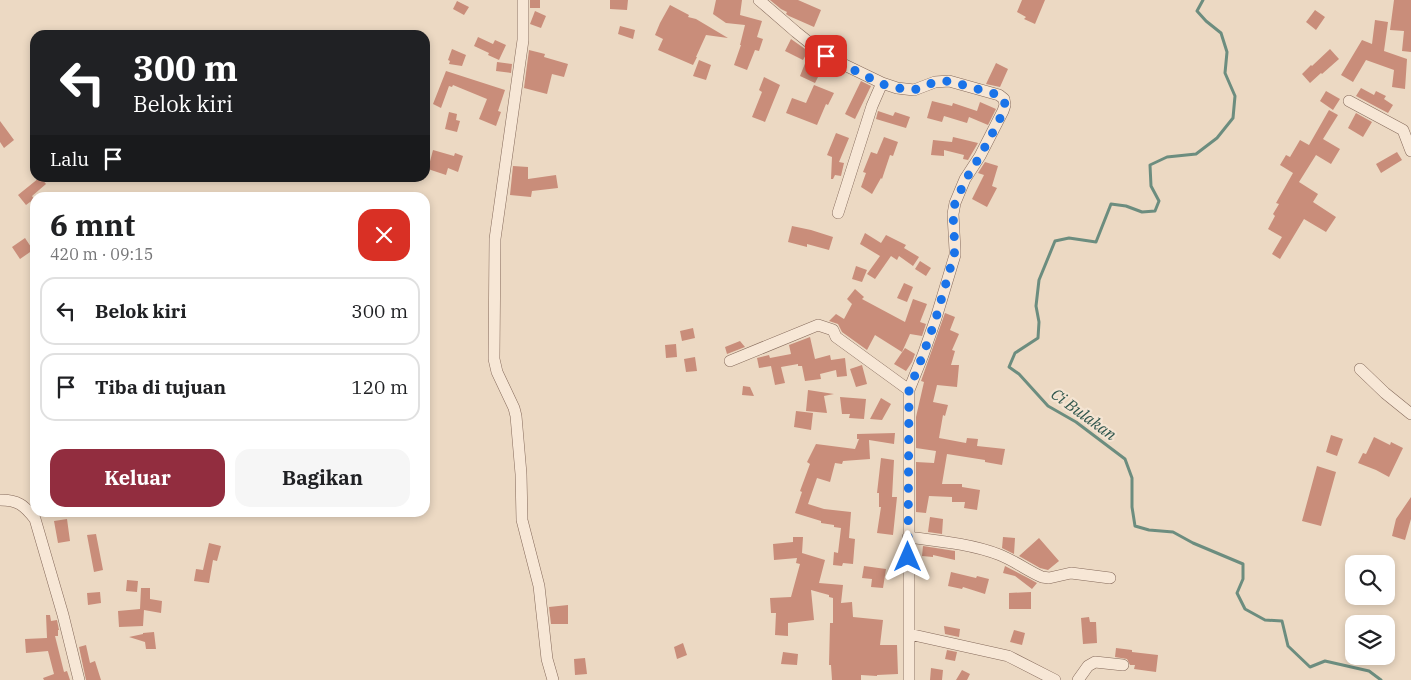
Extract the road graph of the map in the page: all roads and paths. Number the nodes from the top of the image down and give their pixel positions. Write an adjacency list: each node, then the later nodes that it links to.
1 (523, 0): 19 (street)
2 (759, 0): 3 (street)
3 (882, 84): 6 (street); 9 (street)
4 (1349, 101): 5 (street)
5 (1411, 151)
6 (838, 213)
7 (730, 362): 9 (street)
8 (1360, 369): 10 (street)
9 (909, 390): 14 (street)
10 (1411, 414)
11 (0, 500): 12 (street)
12 (30, 512)
13 (34, 517): 18 (street)
14 (908, 537): 15 (street); 16 (street)
15 (1110, 578)
16 (909, 634): 20 (street); 21 (street)
17 (1123, 665): 22 (street)
18 (79, 680)
19 (554, 680)
20 (909, 680)
21 (1055, 680)
22 (1078, 680)

